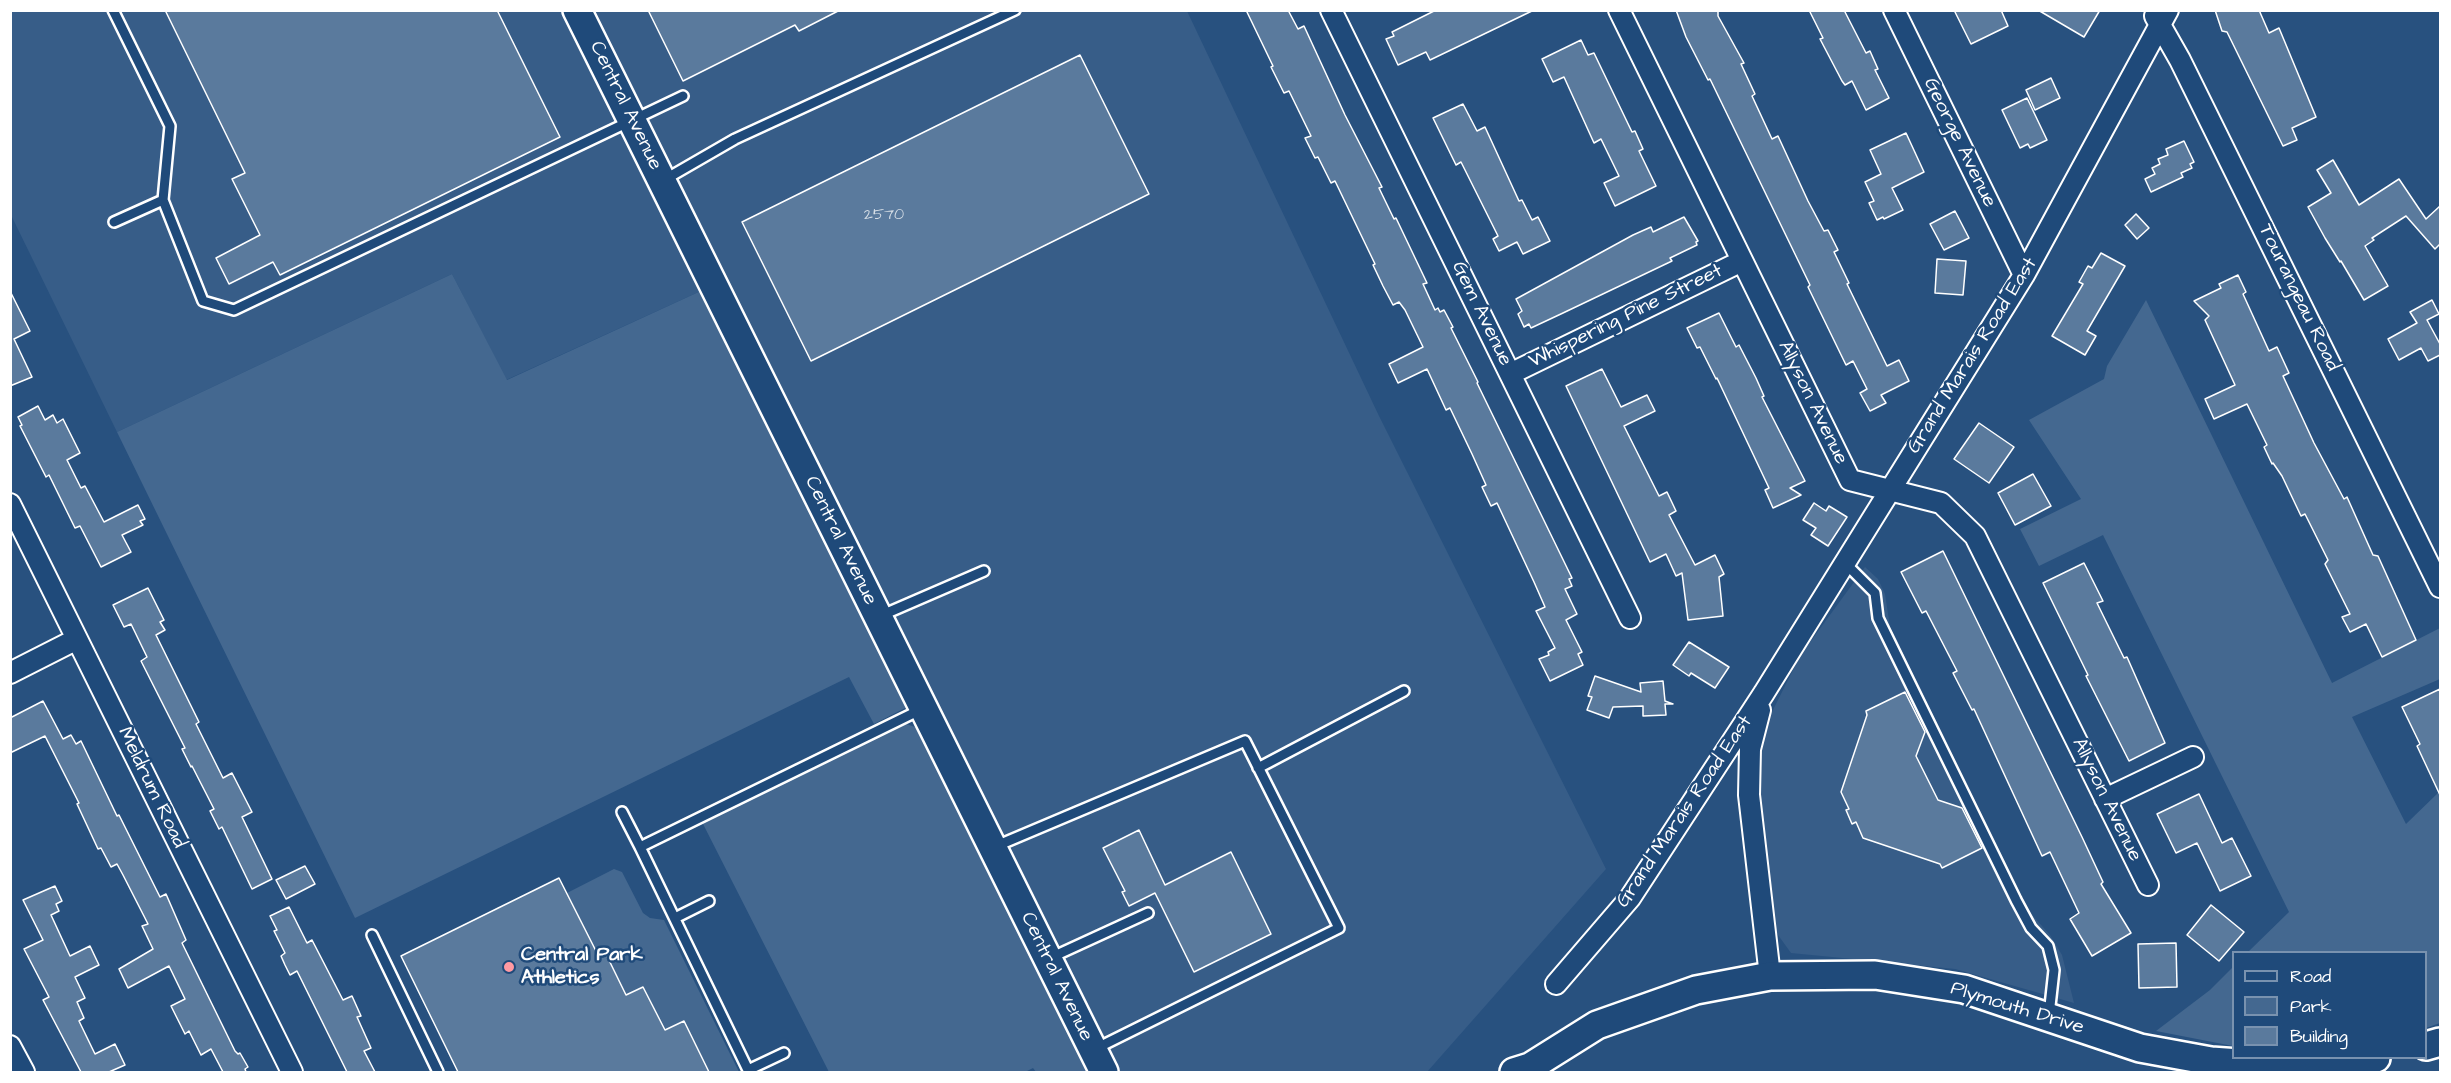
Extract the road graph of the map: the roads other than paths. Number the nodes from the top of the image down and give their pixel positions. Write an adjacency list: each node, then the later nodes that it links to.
1 (113, 10): 11 (lane)
2 (577, 10): 9 (street, Central Avenue)
3 (1015, 10): 10 (lane)
4 (1619, 10): 13 (street, Allyson Avenue)
5 (1894, 10): 14 (street, George Avenue)
6 (1335, 12): 15 (street, Gem Avenue)
7 (2160, 15): 14 (street, Grand Marais Road East); 20 (street, Tourangeau Road)
8 (683, 96): 9 (lane)
9 (633, 122): 10 (street, Central Avenue); 11 (lane)
10 (662, 181): 21 (street, Central Avenue)
11 (163, 200): 12 (lane)
12 (114, 222)
13 (1742, 261): 15 (street, Whispering Pine Street); 16 (street, Allyson Avenue)
14 (2024, 275): 16 (street, Grand Marais Road East)
15 (1510, 374): 22 (street, Gem Avenue)
16 (1890, 491): 18 (street, Grand Marais Road East); 30 (street, Allyson Avenue)
17 (10, 504): 23 (street, Meldrum Road)
18 (1845, 563): 26 (street, Grand Marais Road East); 42 (lane)
19 (984, 571): 21 (lane)
20 (2440, 587)
21 (878, 616): 27 (street, Central Avenue)
22 (1630, 618)
23 (77, 639): 24 (street); 50 (street, Meldrum Road)
24 (10, 673)
25 (1404, 691): 29 (lane)
26 (1764, 693): 40 (street, Grand Marais Road East); 41 (street, Grand Marais Road East)
27 (923, 708): 32 (lane); 33 (street, Central Avenue)
28 (2193, 757): 30 (street)
29 (1258, 768): 33 (lane); 45 (lane)
30 (2105, 799): 34 (street, Allyson Avenue)
31 (622, 812): 32 (lane)
32 (640, 847): 37 (lane)
33 (992, 848): 39 (street, Central Avenue)
34 (2148, 885)
35 (709, 901): 37 (lane)
36 (1148, 913): 39 (lane)
37 (675, 918): 47 (lane)
38 (372, 935): 51 (lane)
39 (1047, 959): 45 (street, Central Avenue)
40 (1770, 976): 42 (street, Plymouth Drive); 48 (street, Plymouth Drive)
41 (1556, 984)
42 (2049, 1017): 46 (street, Plymouth Drive)
43 (10, 1046): 49 (street)
44 (784, 1053): 47 (lane)
45 (1098, 1061)
46 (2360, 1064)
47 (749, 1071)
48 (1523, 1071)
49 (24, 1072)
50 (292, 1072)
51 (438, 1072)

